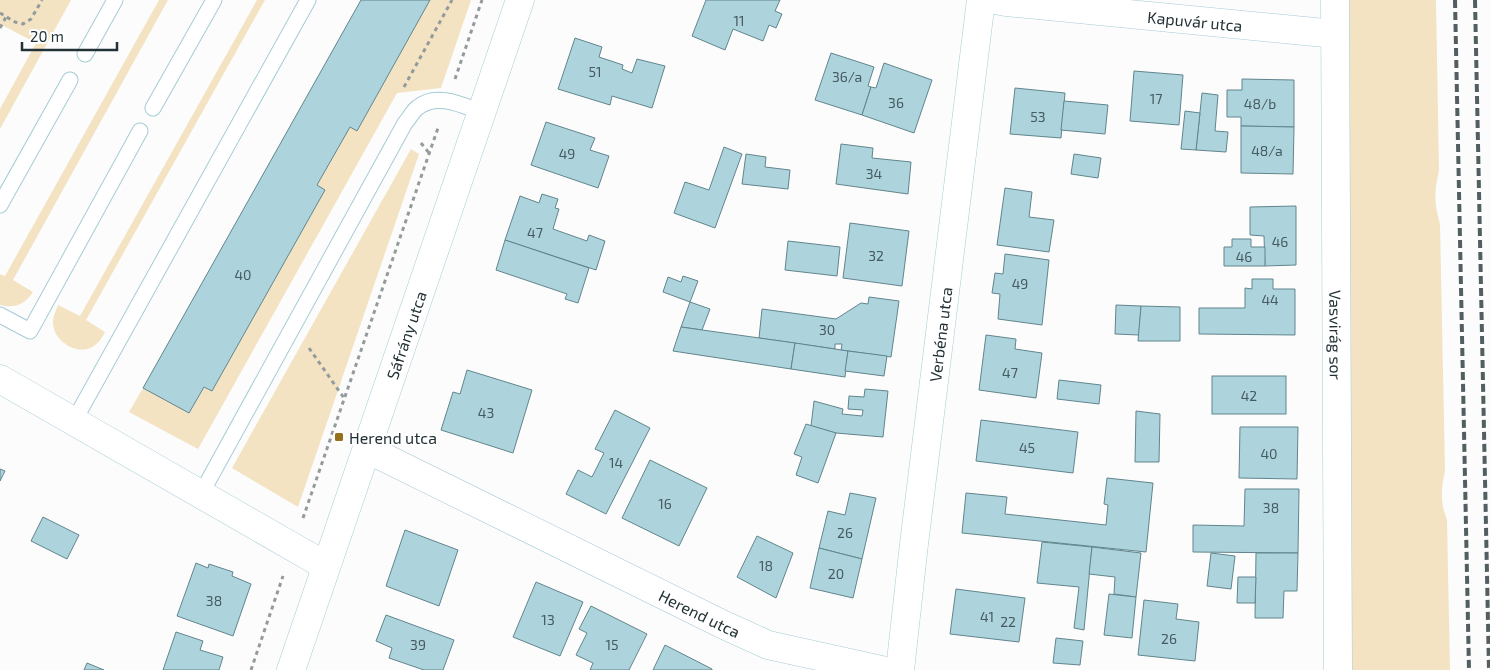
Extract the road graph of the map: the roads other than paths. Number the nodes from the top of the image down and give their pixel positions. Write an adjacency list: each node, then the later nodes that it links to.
1 (115, 0): 9 (lane)
2 (214, 0): 11 (lane)
3 (308, 0): 17 (lane)
4 (520, 0): 12 (street, Sáfrány utca)
5 (981, 0): 23 (street, Verbéna utca)
6 (996, 0): 8 (street, Kapuvár utca)
7 (1335, 0): 8 (street, Vasvirág sor)
8 (1335, 34): 24 (street, Vasvirág sor)
9 (85, 54)
10 (70, 80): 14 (lane)
11 (153, 108)
12 (482, 112): 18 (street, Sáfrány utca); 19 (lane)
13 (140, 131): 15 (lane)
14 (0, 206)
15 (0, 315)
16 (0, 380): 17 (street)
17 (74, 421): 19 (street)
18 (367, 449): 20 (street, Sáfrány utca); 22 (street, Herend utca)
19 (201, 494): 20 (street)
20 (326, 566): 21 (street, Sáfrány utca)
21 (291, 670)
22 (881, 670)
23 (900, 670)
24 (1338, 670)

